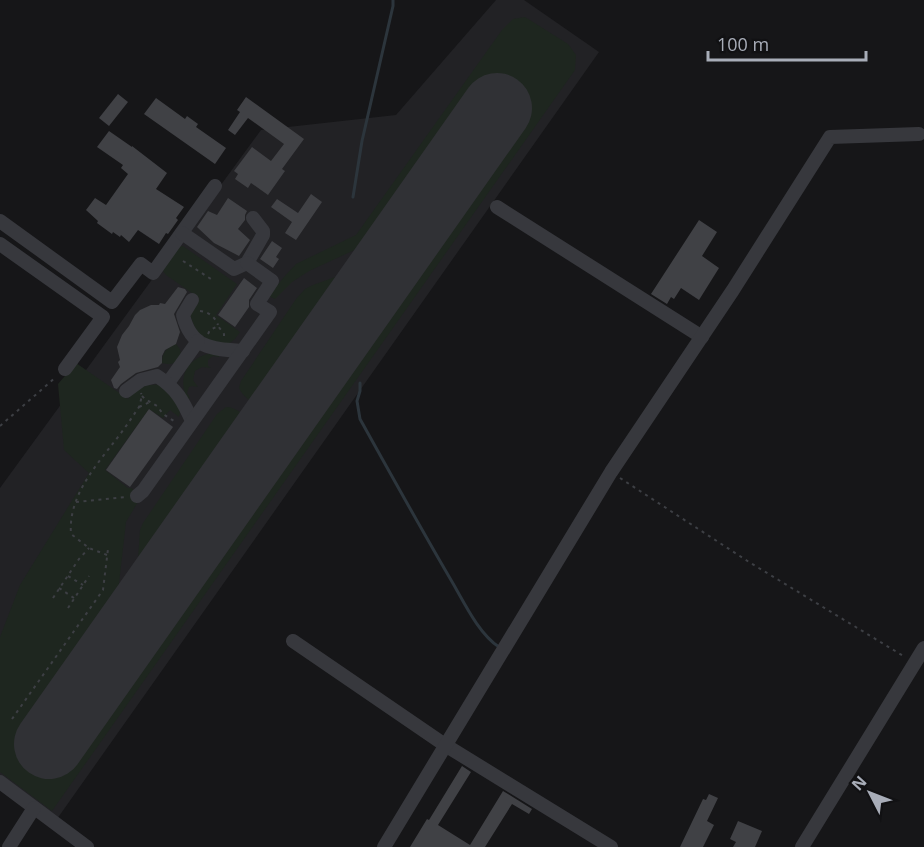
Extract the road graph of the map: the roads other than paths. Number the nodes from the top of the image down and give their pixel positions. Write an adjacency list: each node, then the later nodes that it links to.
1 (919, 134): 10 (street)
2 (215, 186): 6 (street)
3 (497, 207): 10 (street)
4 (253, 218): 8 (street)
5 (0, 222): 6 (street)
6 (182, 233): 8 (street)
7 (0, 244): 13 (street)
8 (247, 263): 12 (street)
9 (192, 300): 11 (street)
10 (702, 337): 20 (street)
11 (198, 341): 12 (street); 14 (street)
12 (243, 351): 16 (street)
13 (65, 369)
14 (168, 383): 15 (street); 16 (street)
15 (135, 390)
16 (189, 426): 17 (street)
17 (137, 496)
18 (293, 641): 20 (street)
19 (924, 648): 27 (street)
20 (445, 745): 25 (street); 26 (street)
21 (0, 782): 22 (street)
22 (34, 808): 23 (street); 24 (street)
23 (9, 847)
24 (87, 847)
25 (384, 847)
26 (611, 847)
27 (802, 847)

